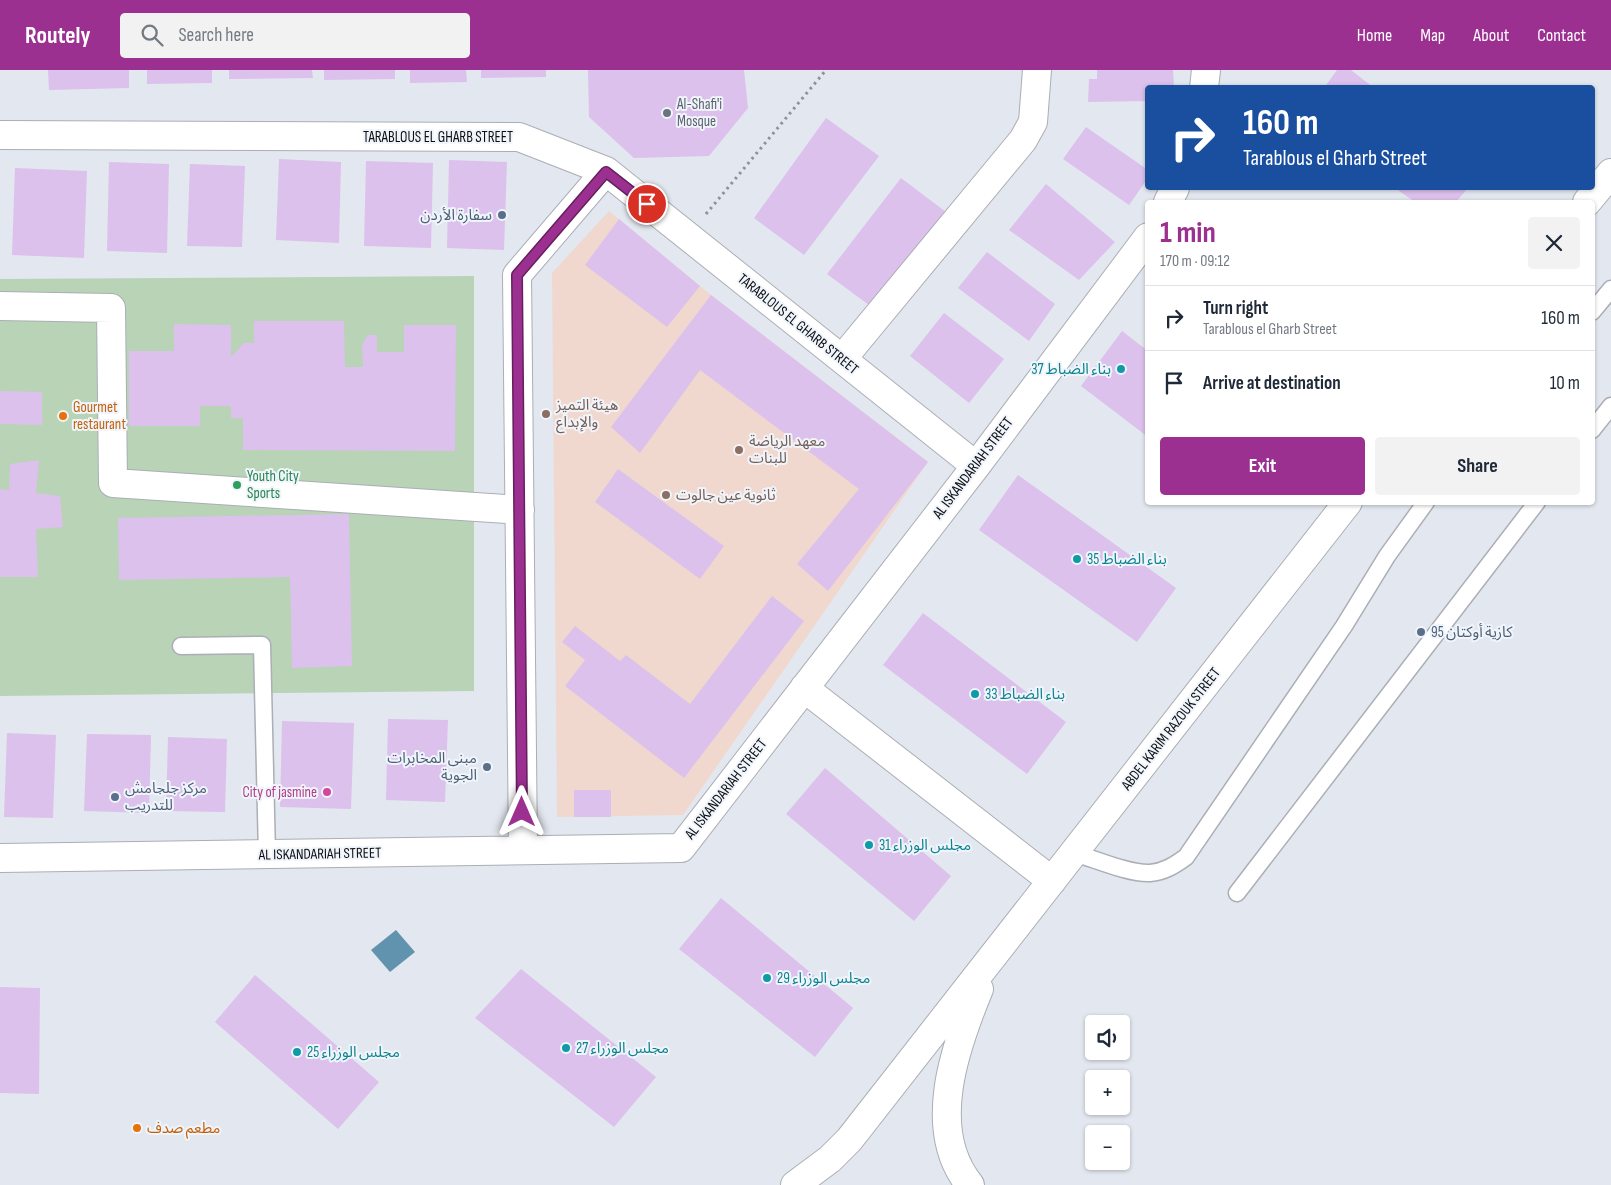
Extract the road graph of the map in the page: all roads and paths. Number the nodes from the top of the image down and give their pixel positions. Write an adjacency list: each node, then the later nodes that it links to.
1 (826, 70): 9 (path)
2 (1037, 70): 14 (street)
3 (1206, 70): 4 (street)
4 (1204, 85)
5 (0, 136): 6 (street, TARABLOUS EL GHARB STREET)
6 (606, 172): 9 (street, TARABLOUS EL GHARB STREET); 21 (street)
7 (1611, 173): 8 (street)
8 (1589, 200)
9 (688, 236): 14 (street, TARABLOUS EL GHARB STREET)
10 (1145, 241): 17 (street, AL ISKANDARIAH STREET)
11 (1611, 289): 13 (lane)
12 (0, 306): 21 (street)
13 (1595, 308)
14 (842, 359): 17 (street, TARABLOUS EL GHARB STREET)
15 (1611, 406): 16 (lane)
16 (1595, 426)
17 (976, 466): 23 (street, AL ISKANDARIAH STREET)
18 (1346, 505): 25 (street, ABDEL KARIM RAZOUK STREET)
19 (1424, 505): 25 (lane)
20 (1535, 505): 29 (lane)
21 (520, 510): 24 (street)
22 (181, 646): 26 (lane)
23 (804, 688): 24 (street, AL ISKANDARIAH STREET); 28 (street)
24 (523, 850): 26 (street, AL ISKANDARIAH STREET)
25 (1074, 853): 28 (street, ABDEL KARIM RAZOUK STREET)
26 (267, 855): 27 (street, AL ISKANDARIAH STREET)
27 (0, 858)
28 (1052, 881): 30 (street, ABDEL KARIM RAZOUK STREET)
29 (1237, 893)
30 (993, 955): 31 (street, ABDEL KARIM RAZOUK STREET); 32 (street)
31 (794, 1185)
32 (970, 1185)

